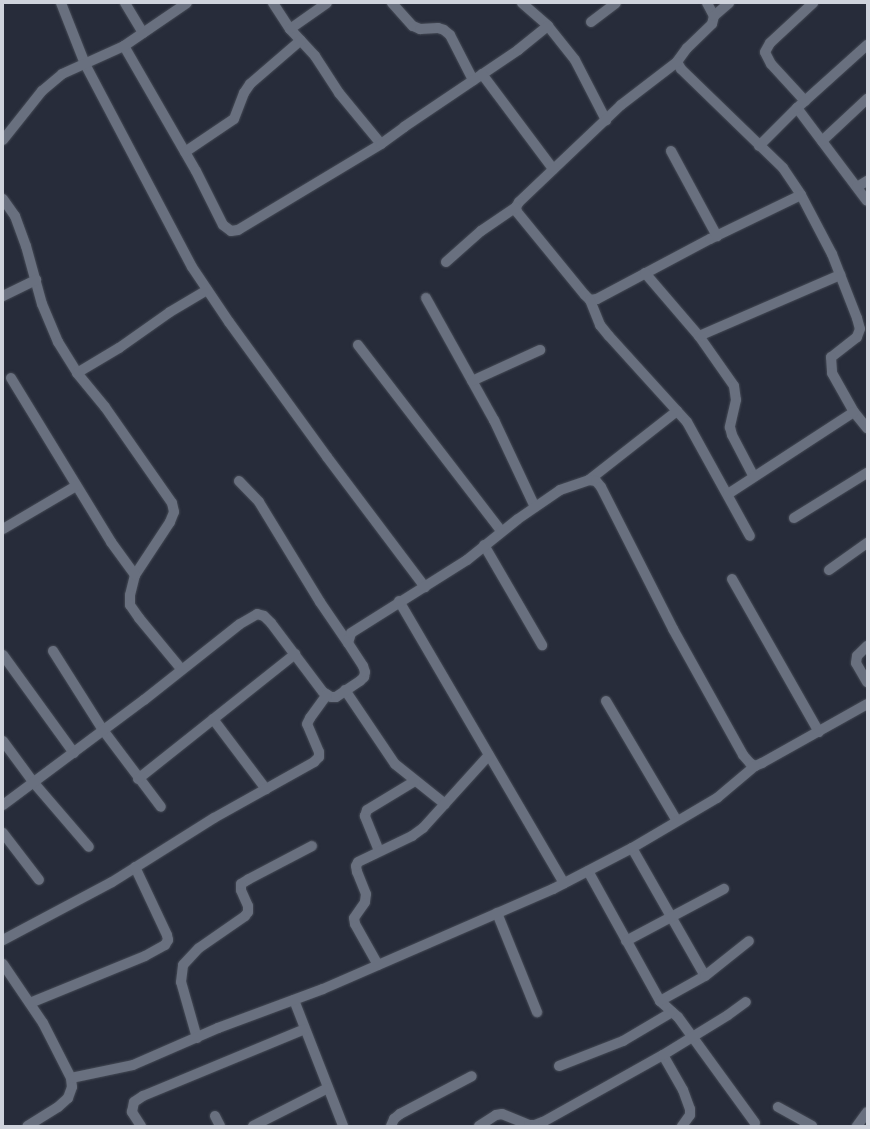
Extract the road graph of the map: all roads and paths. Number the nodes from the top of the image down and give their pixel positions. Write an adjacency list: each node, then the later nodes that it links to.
1 (61, 3): 21 (street)
2 (125, 3): 16 (street)
3 (188, 3): 16 (street)
4 (272, 3): 15 (street)
5 (327, 3): 15 (street)
6 (392, 3): 23 (street)
7 (616, 3): 13 (street)
8 (707, 3): 12 (street)
9 (729, 3): 12 (street)
10 (813, 3): 25 (street)
11 (530, 5): 14 (street)
12 (714, 16): 20 (street)
13 (591, 22)
14 (548, 26): 22 (street); 26 (street)
15 (290, 29): 17 (street)
16 (143, 34): 19 (street)
17 (301, 40): 29 (street); 32 (street)
18 (867, 45): 25 (street)
19 (124, 46): 21 (street); 32 (street)
20 (677, 62): 26 (street); 30 (street)
21 (85, 64): 27 (street); 45 (street)
22 (482, 74): 23 (street); 33 (street)
23 (473, 80): 29 (street)
24 (867, 99): 28 (street)
25 (801, 105): 28 (street); 30 (street)
26 (606, 120): 33 (street)
27 (3, 140)
28 (822, 141): 35 (street)
29 (381, 144): 32 (street)
30 (759, 146): 36 (street)
31 (671, 151): 40 (street)
32 (185, 152)
33 (553, 169): 39 (street)
34 (867, 181): 35 (street)
35 (857, 187): 38 (street)
36 (801, 195): 40 (street); 43 (street)
37 (3, 199): 44 (street)
38 (867, 201)
39 (516, 207): 41 (street); 48 (street)
40 (717, 236): 42 (street)
41 (446, 262)
42 (645, 273): 48 (street); 49 (street)
43 (840, 275): 49 (street); 50 (street)
44 (36, 280): 46 (street); 53 (street)
45 (207, 290): 53 (street); 75 (street)
46 (3, 296)
47 (426, 298): 55 (street)
48 (590, 300): 56 (street)
49 (699, 336): 60 (street)
50 (862, 338): 57 (street)
51 (358, 345): 68 (street)
52 (540, 350): 55 (street)
53 (77, 373): 73 (street)
54 (11, 378): 63 (street)
55 (472, 381): 65 (street)
56 (677, 411): 61 (street); 64 (street)
57 (854, 412): 58 (street); 60 (street)
58 (867, 428)
59 (867, 473): 66 (street)
60 (754, 477): 64 (street)
61 (589, 480): 65 (street); 95 (street)
62 (239, 481): 77 (street)
63 (76, 486): 67 (street); 73 (street)
64 (728, 494): 69 (street)
65 (535, 507): 68 (street)
66 (794, 518)
67 (3, 528)
68 (501, 531): 71 (street)
69 (750, 536)
70 (867, 543): 72 (street)
71 (484, 545): 75 (street); 78 (street)
72 (829, 570)
73 (135, 575): 83 (street)
74 (732, 579): 91 (street)
75 (425, 587): 76 (street)
76 (399, 601): 77 (street); 94 (street)
77 (348, 642): 85 (street)
78 (542, 645)
79 (867, 646): 84 (street)
80 (53, 651): 90 (street)
81 (295, 654): 83 (street); 86 (street); 89 (street)
82 (3, 656): 93 (street)
83 (182, 670): 90 (street)
84 (867, 682)
85 (345, 690): 86 (street); 97 (street)
86 (327, 695): 99 (street)
87 (606, 701): 103 (street)
88 (867, 704): 91 (street)
89 (213, 719): 96 (street); 99 (street)
90 (103, 730): 93 (street); 96 (street)
91 (819, 732): 95 (street)
92 (3, 741): 98 (street)
93 (74, 753): 98 (street)
94 (488, 755): 100 (street); 112 (street)
95 (755, 766): 103 (street)
96 (138, 779): 102 (street)
97 (415, 781): 100 (street); 108 (street)
98 (34, 783): 101 (street); 106 (street)
99 (266, 789): 109 (street)
100 (445, 804): 108 (street)
101 (3, 805)
102 (161, 807)
103 (677, 822): 107 (street)
104 (3, 833): 111 (street)
105 (312, 846): 130 (street)
106 (89, 847)
107 (632, 848): 110 (street); 115 (street)
108 (379, 851): 120 (street)
109 (135, 867): 116 (street); 125 (street)
110 (588, 871): 112 (street); 117 (street)
111 (39, 880)
112 (564, 883): 114 (street)
113 (724, 889): 115 (street)
114 (497, 913): 120 (street); 126 (street)
115 (671, 917): 117 (street); 121 (street)
116 (3, 940)
117 (626, 941): 123 (street)
118 (749, 941): 121 (street)
119 (3, 964): 125 (street)
120 (378, 965): 122 (street)
121 (705, 976): 123 (street)
122 (294, 1000): 128 (street); 130 (street)
123 (660, 1002): 127 (street)
124 (746, 1002): 129 (street)
125 (30, 1003): 134 (street)
126 (537, 1012)
127 (672, 1012): 129 (street); 132 (street)
128 (305, 1029): 135 (street); 140 (street)
129 (692, 1036): 131 (street); 138 (street)
130 (197, 1038): 134 (street)
131 (663, 1055): 144 (street); 145 (street)
132 (559, 1066)
133 (472, 1076): 143 (street)
134 (71, 1078): 139 (street)
135 (328, 1088): 141 (street); 142 (street)
136 (778, 1107): 146 (street)
137 (867, 1112): 147 (street)
138 (755, 1123)
139 (28, 1126)
140 (141, 1126)
141 (253, 1126)
142 (343, 1126)
143 (391, 1126)
144 (479, 1126)
145 (682, 1126)
146 (812, 1126)
147 (857, 1126)

